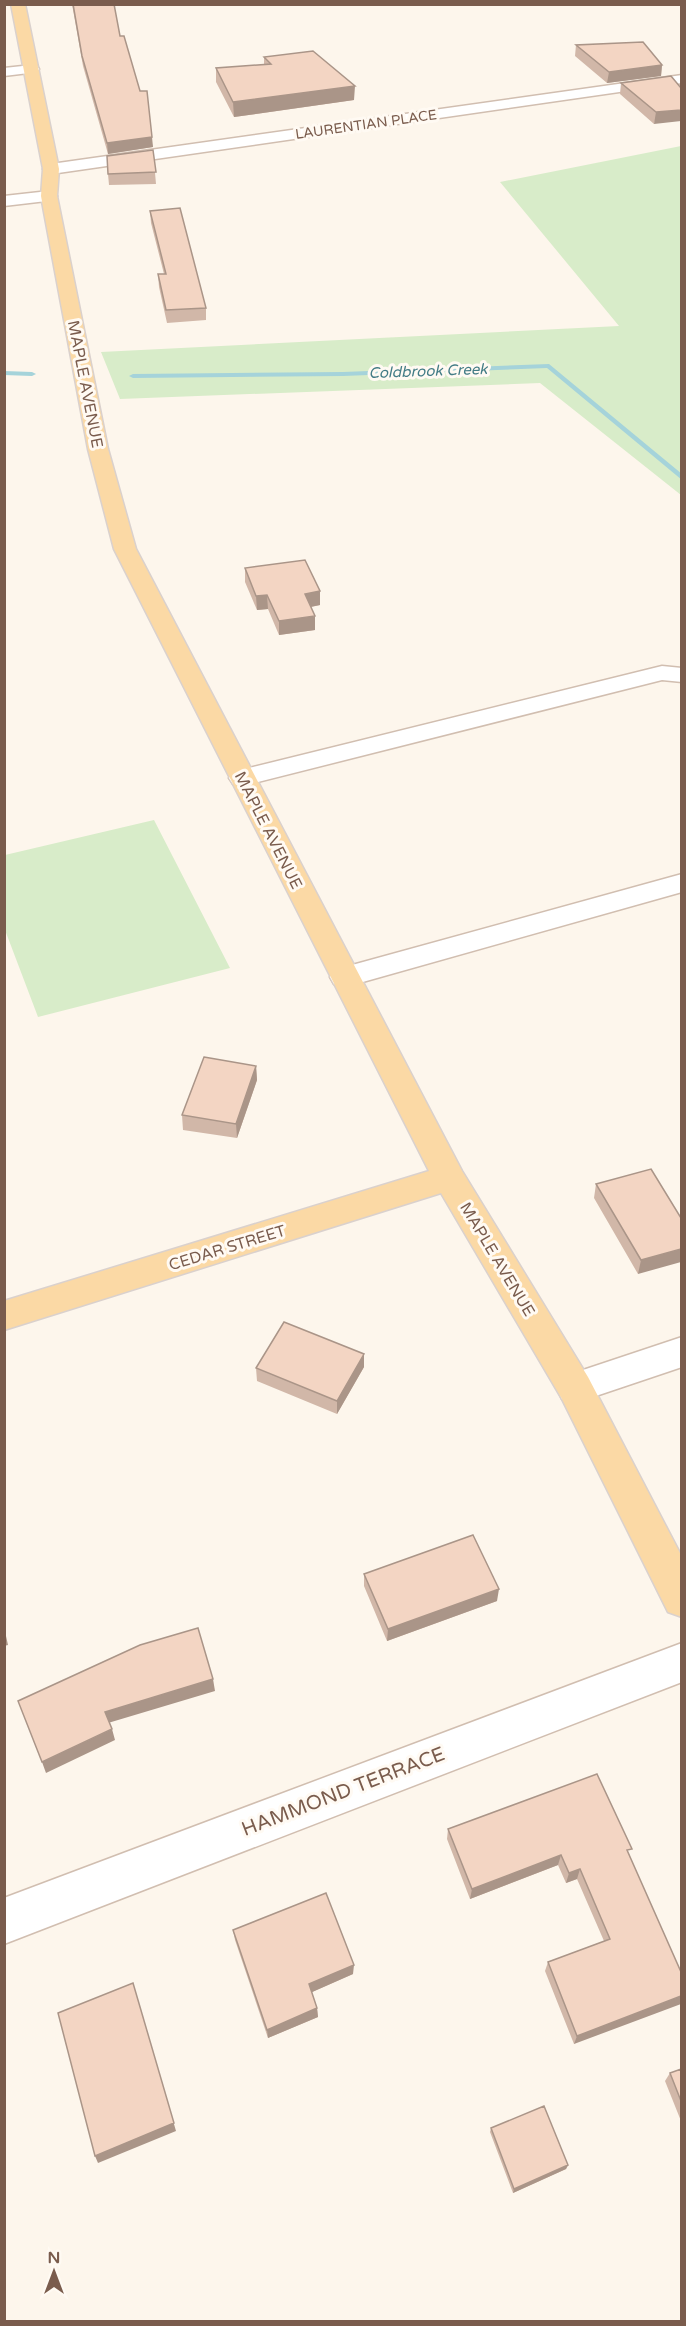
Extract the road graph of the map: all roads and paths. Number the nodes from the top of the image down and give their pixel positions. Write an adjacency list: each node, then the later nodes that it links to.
1 (18, 4): 2 (main road, MAPLE AVENUE)
2 (32, 69): 3 (street); 5 (main road, MAPLE AVENUE)
3 (4, 72)
4 (681, 79): 5 (street, LAURENTIAN PLACE)
5 (51, 169): 6 (main road, MAPLE AVENUE)
6 (49, 196): 7 (street); 9 (main road, MAPLE AVENUE)
7 (4, 201)
8 (681, 675): 9 (street)
9 (242, 778): 11 (main road, MAPLE AVENUE)
10 (681, 883): 11 (street)
11 (345, 977): 12 (main road, MAPLE AVENUE)
12 (449, 1178): 13 (main road, CEDAR STREET); 15 (main road, MAPLE AVENUE)
13 (4, 1316)
14 (681, 1352): 15 (street)
15 (575, 1388): 16 (main road, MAPLE AVENUE)
16 (681, 1599)
17 (681, 1662): 18 (street, HAMMOND TERRACE)
18 (4, 1921)

